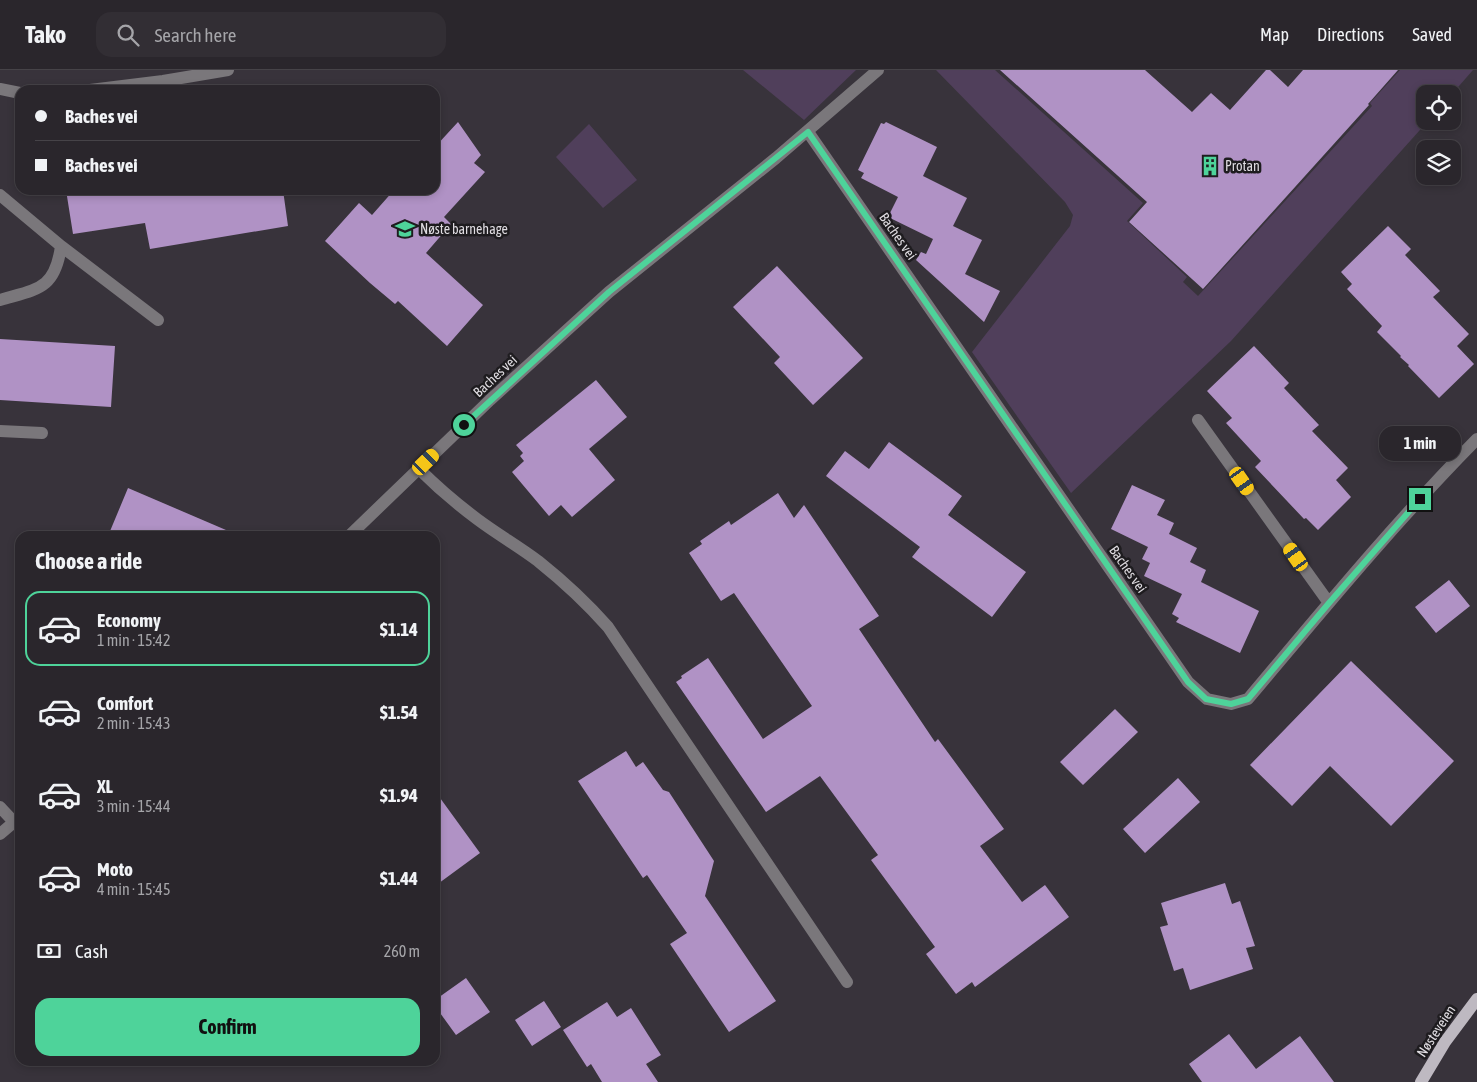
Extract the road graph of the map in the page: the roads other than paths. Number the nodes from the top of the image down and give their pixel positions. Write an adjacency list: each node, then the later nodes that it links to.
1 (228, 70): 3 (street)
2 (878, 70): 6 (street, Baches vei)
3 (131, 85)
4 (0, 89): 5 (street)
5 (15, 92)
6 (808, 132): 15 (street, Baches vei); 17 (street, Baches vei)
7 (0, 195): 8 (street)
8 (61, 246): 9 (street); 10 (street)
9 (0, 300)
10 (158, 320)
11 (1198, 420): 17 (street)
12 (0, 431): 13 (street)
13 (42, 433)
14 (1477, 439): 17 (street, Baches vei)
15 (419, 469): 16 (street, Baches vei); 22 (street)
16 (354, 531)
17 (1329, 603)
18 (0, 807): 19 (street)
19 (15, 818)
20 (15, 821): 21 (street)
21 (0, 834)
22 (847, 982)
23 (1477, 998): 24 (main road, Nøsteveien)
24 (1421, 1082)

